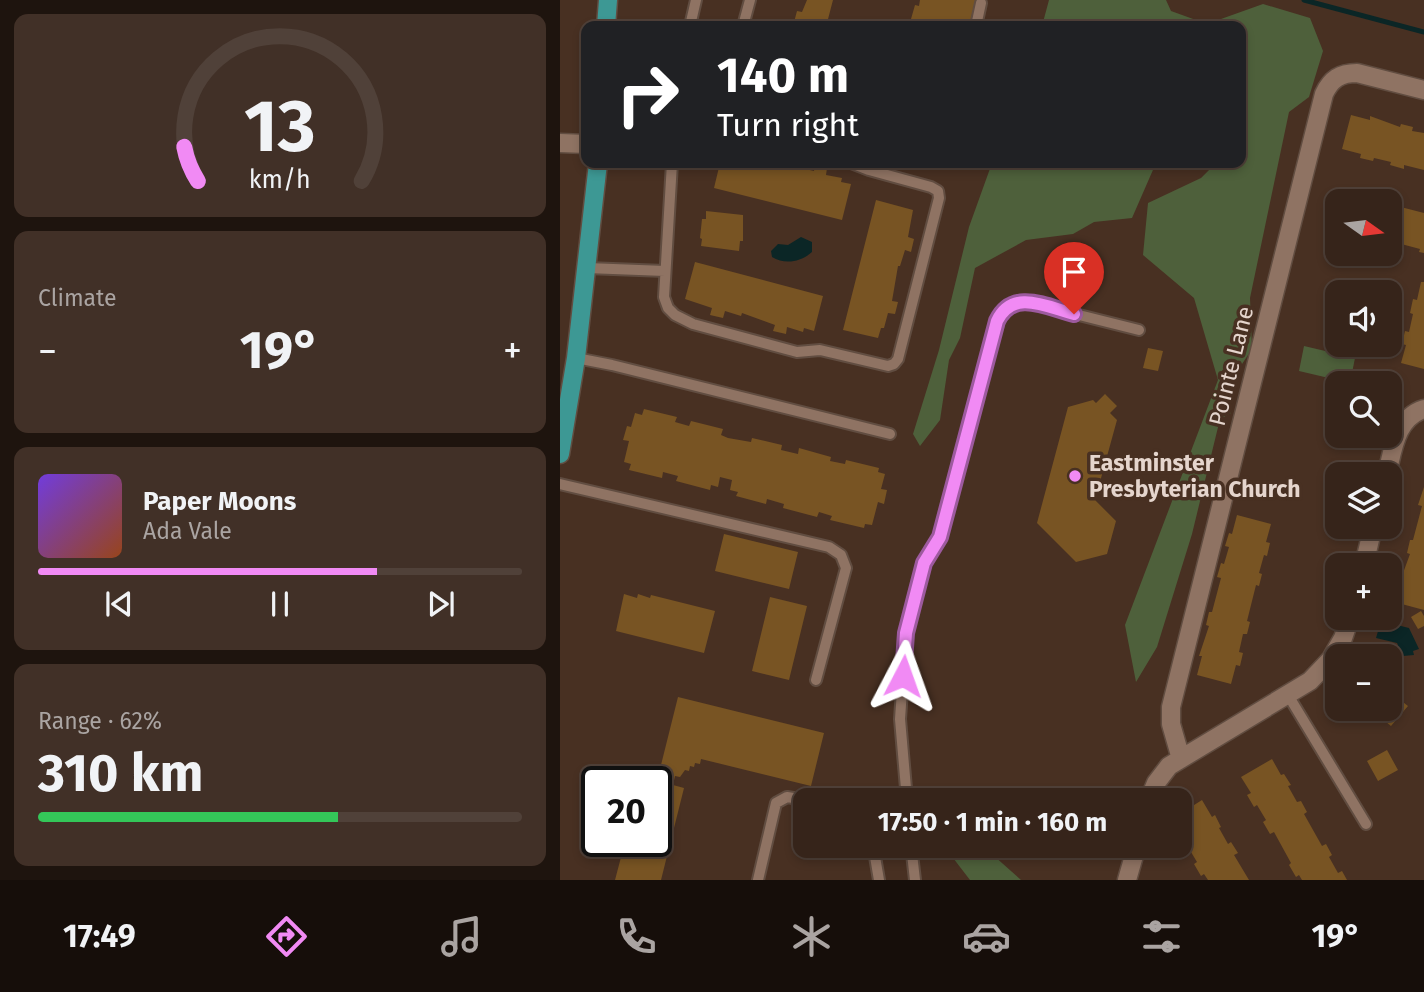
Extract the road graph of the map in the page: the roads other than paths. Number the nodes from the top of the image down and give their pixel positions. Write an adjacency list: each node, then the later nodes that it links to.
1 (607, 0): 5 (main road)
2 (696, 0): 6 (lane)
3 (750, 0): 7 (lane)
4 (981, 3): 8 (lane)
5 (606, 21)
6 (691, 21)
7 (744, 21)
8 (977, 21)
9 (1424, 90): 27 (street, Pointe Lane)
10 (560, 143): 11 (street)
11 (581, 144)
12 (597, 168): 15 (main road)
13 (672, 168): 16 (lane)
14 (864, 168): 16 (lane)
15 (587, 268): 16 (lane); 18 (main road)
16 (665, 271)
17 (1139, 330): 28 (lane)
18 (576, 358): 20 (lane); 21 (main road)
19 (1424, 409): 22 (street)
20 (890, 434)
21 (560, 454)
22 (1390, 462)
23 (560, 484): 25 (lane)
24 (1346, 630): 26 (street)
25 (816, 680)
26 (1288, 695): 27 (street); 31 (lane)
27 (1181, 759): 29 (street)
28 (906, 788)
29 (1155, 788)
30 (793, 798): 35 (lane)
31 (1366, 824)
32 (875, 858): 36 (lane)
33 (912, 858): 37 (lane)
34 (1134, 858): 38 (street)
35 (758, 880)
36 (879, 880)
37 (915, 880)
38 (1128, 880)

